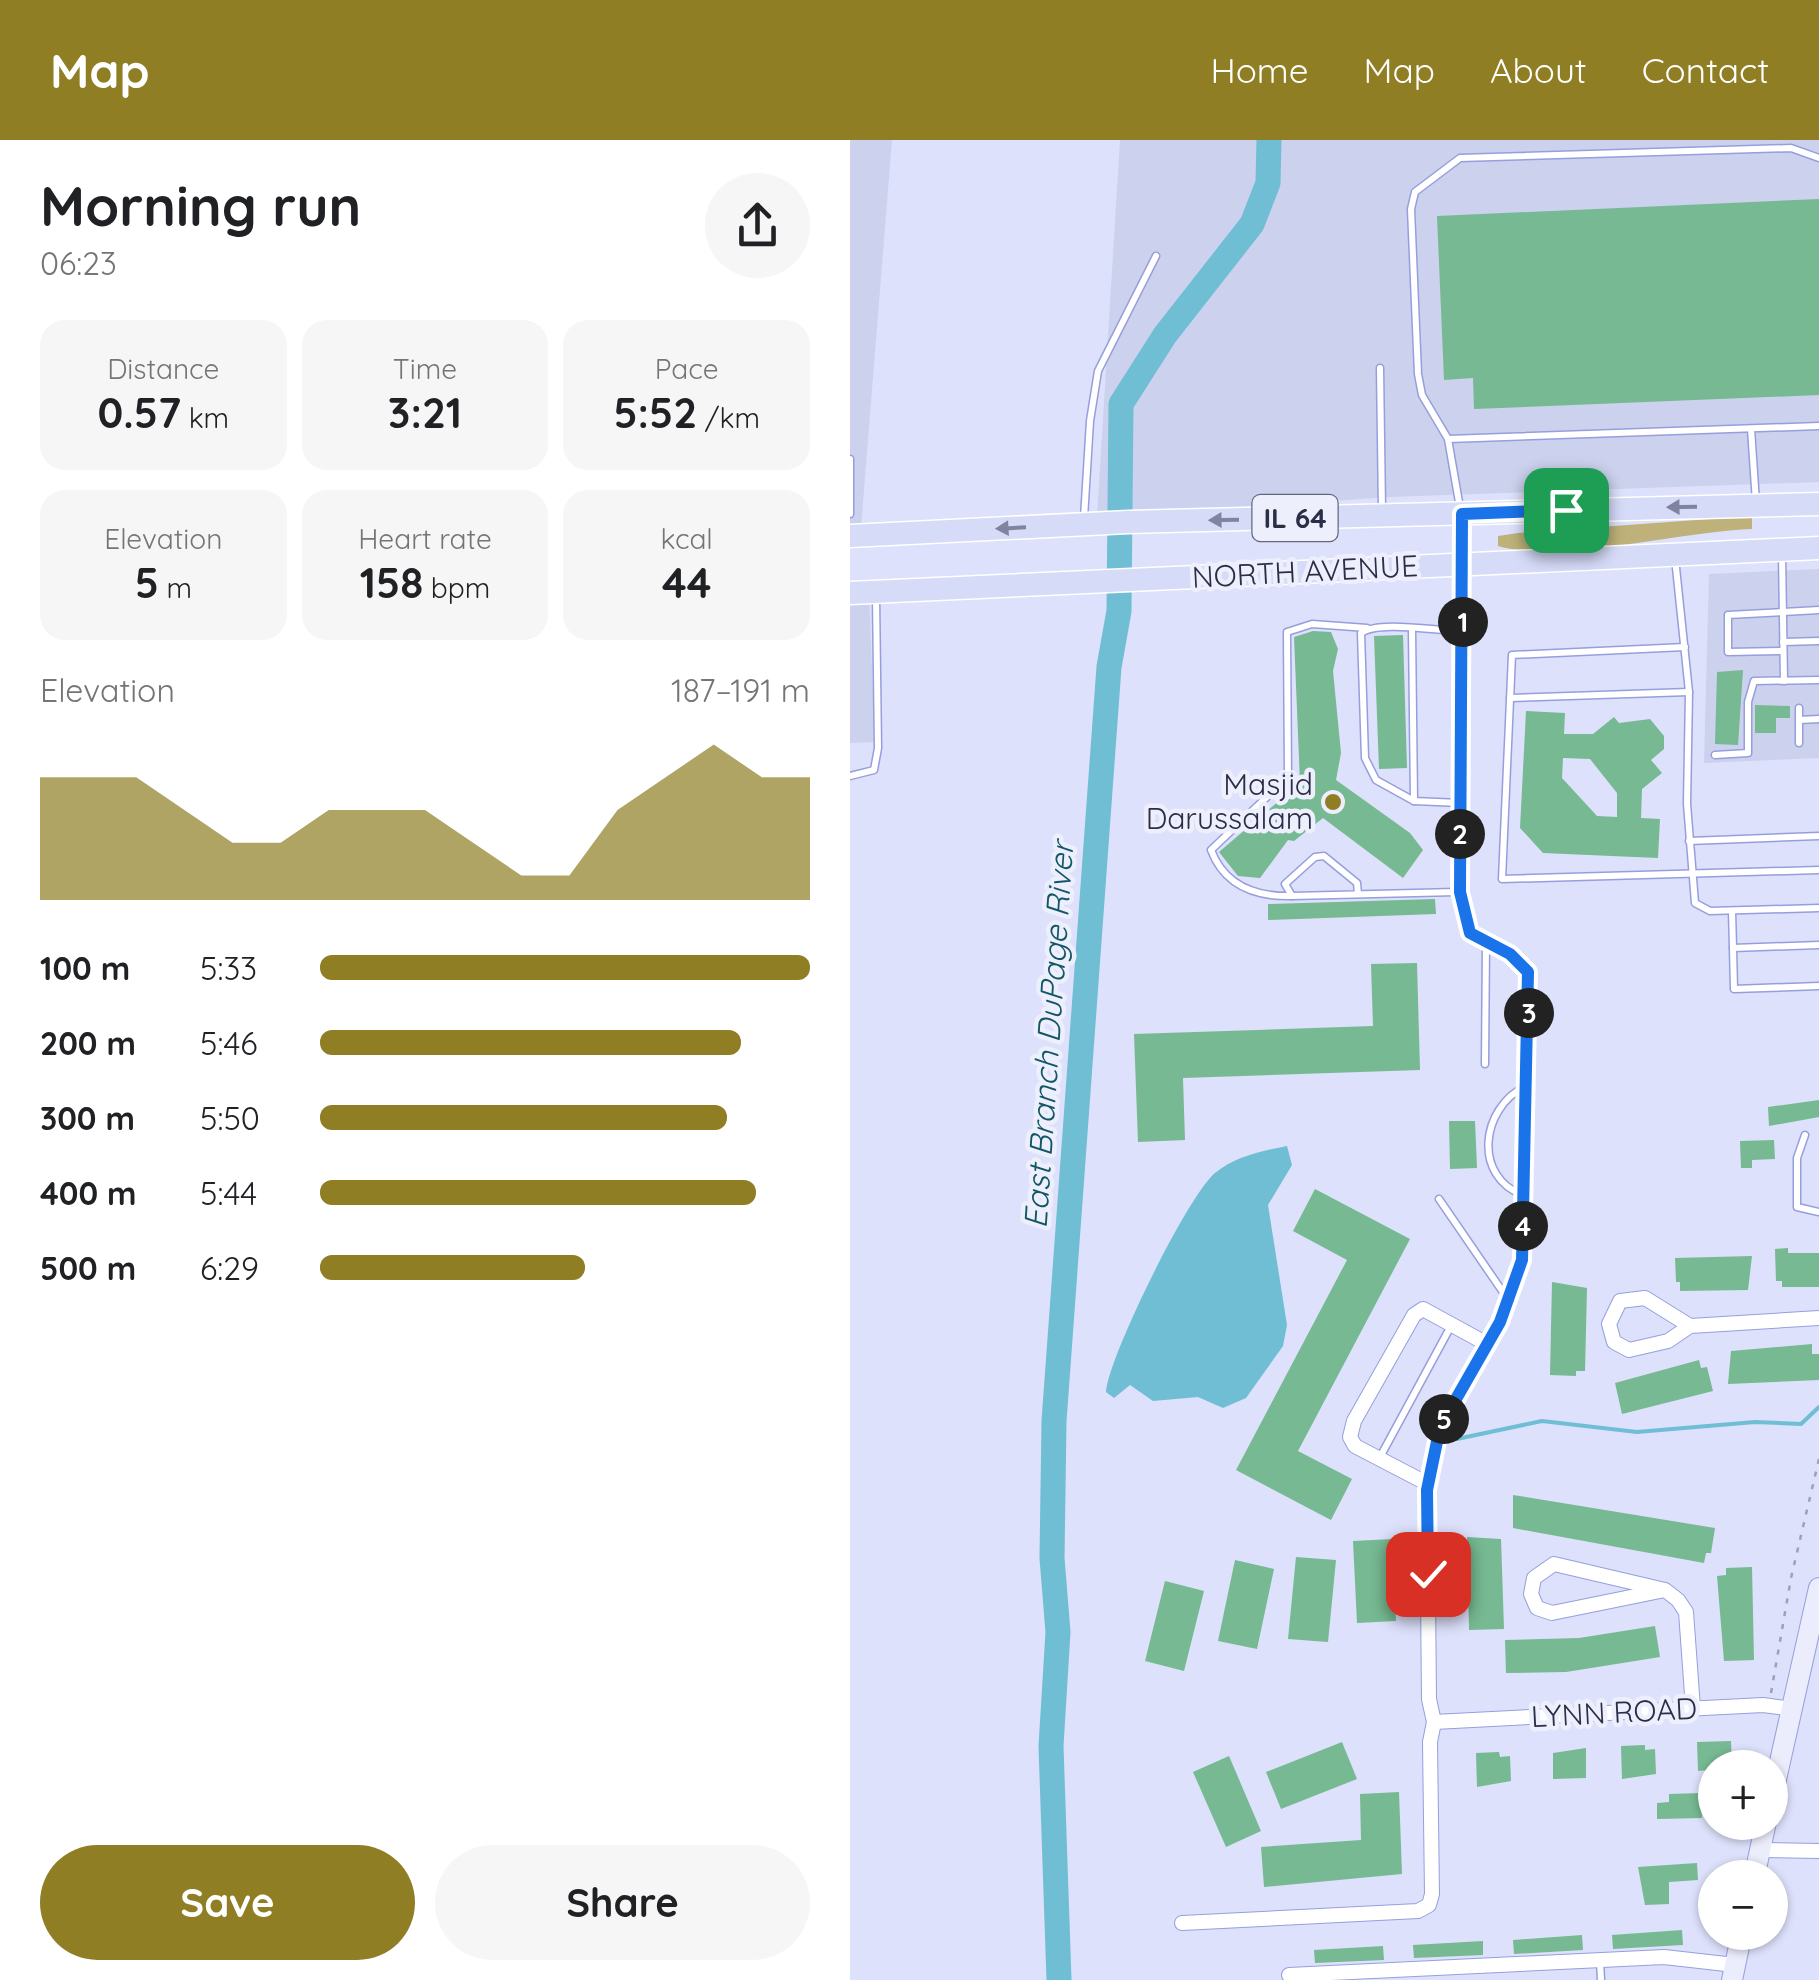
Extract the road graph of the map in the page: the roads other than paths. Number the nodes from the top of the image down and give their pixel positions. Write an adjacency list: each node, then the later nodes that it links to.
1 (1819, 158): 6 (lane)
2 (1156, 256): 13 (lane)
3 (1380, 368): 12 (lane)
4 (1819, 426): 5 (lane)
5 (1751, 428): 6 (lane); 9 (lane)
6 (1448, 439): 11 (lane)
7 (850, 460): 10 (lane)
8 (1819, 504): 9 (main road, NORTH AVENUE / IL 64)
9 (1756, 506): 11 (main road, NORTH AVENUE / IL 64, one-way to 11)
10 (850, 514)
11 (1462, 514): 12 (main road, NORTH AVENUE / IL 64); 18 (street)
12 (1382, 516): 13 (main road, NORTH AVENUE / IL 64, one-way to 13)
13 (1084, 524): 14 (main road, NORTH AVENUE / IL 64, one-way to 14)
14 (850, 536)
15 (1819, 548): 16 (main road, NORTH AVENUE / IL 64)
16 (1782, 549): 17 (main road, NORTH AVENUE / IL 64); 22 (lane)
17 (1675, 554): 18 (main road, NORTH AVENUE / IL 64); 28 (lane)
18 (1464, 564): 19 (main road, NORTH AVENUE / IL 64); 25 (street)
19 (876, 592): 20 (main road, NORTH AVENUE / IL 64); 39 (lane)
20 (850, 593)
21 (1819, 610): 22 (lane)
22 (1782, 612): 27 (lane); 29 (lane)
23 (1366, 628): 24 (lane); 40 (lane); 48 (lane)
24 (1412, 630): 25 (lane); 40 (lane)
25 (1463, 631): 41 (street)
26 (1819, 641): 27 (lane)
27 (1783, 642): 29 (lane)
28 (1685, 647): 32 (lane); 33 (lane)
29 (1783, 651): 31 (lane)
30 (1819, 680): 31 (lane)
31 (1784, 681): 38 (lane)
32 (1689, 692): 33 (lane); 43 (lane)
33 (1510, 698): 45 (lane)
34 (1800, 708): 35 (lane)
35 (1800, 720): 36 (lane); 37 (lane)
36 (1819, 720)
37 (1800, 743)
38 (1715, 755)
39 (850, 776)
40 (1414, 802): 41 (lane)
41 (1460, 802): 46 (street)
42 (1819, 836): 43 (lane)
43 (1689, 842): 45 (lane)
44 (1819, 870): 45 (lane)
45 (1690, 876): 50 (lane)
46 (1460, 892): 47 (lane); 51 (street)
47 (1358, 894): 48 (lane); 48 (lane)
48 (1292, 896)
49 (1819, 908): 50 (lane)
50 (1732, 912): 53 (lane)
51 (1486, 942): 55 (lane); 56 (street)
52 (1819, 945): 53 (lane)
53 (1733, 948): 54 (lane)
54 (1819, 986)
55 (1485, 1064)
56 (1527, 1085): 58 (street); 58 (lane)
57 (1805, 1135): 60 (lane)
58 (1524, 1196): 61 (street)
59 (1439, 1199): 61 (lane)
60 (1819, 1212)
61 (1508, 1299): 65 (street)
62 (1819, 1318): 64 (street)
63 (1452, 1325): 65 (street); 66 (lane); 66 (street)
64 (1690, 1326): 64 (street)
65 (1487, 1344): 67 (street)
66 (1379, 1458): 67 (street)
67 (1428, 1484): 72 (street)
68 (1819, 1588): 71 (street)
69 (1665, 1590): 69 (street); 70 (street)
70 (1693, 1708): 71 (street, LYNN ROAD); 72 (street, LYNN ROAD)
71 (1793, 1709): 73 (street)
72 (1434, 1722): 78 (street)
73 (1783, 1750)
74 (1762, 1840): 75 (street)
75 (1760, 1850): 76 (street); 77 (street)
76 (1819, 1851)
77 (1758, 1860)
78 (1182, 1923)
79 (1600, 1960): 80 (street); 81 (street); 84 (lane)
80 (1734, 1972)
81 (1500, 1973): 83 (street)
82 (1288, 1975): 83 (street)
83 (1400, 1975)
84 (1601, 1980)

